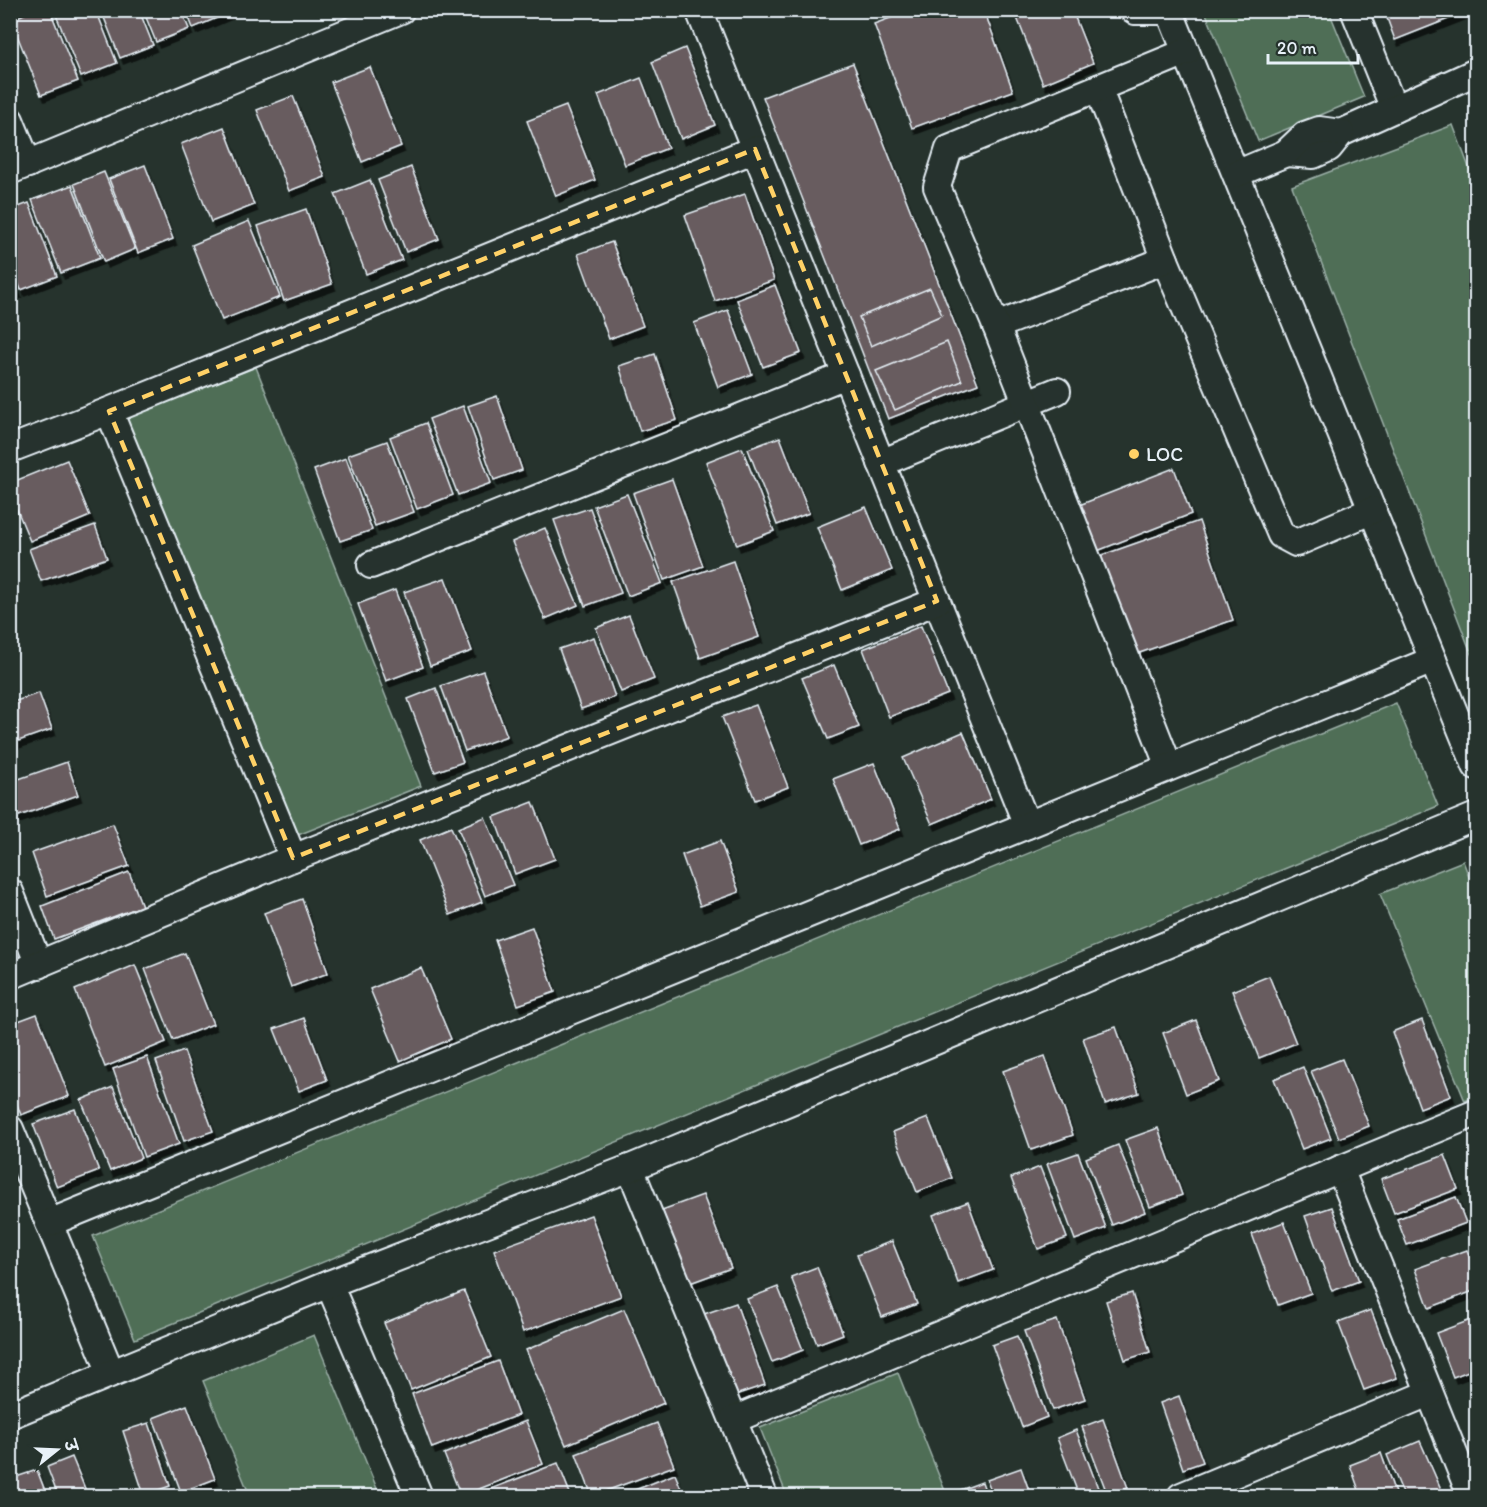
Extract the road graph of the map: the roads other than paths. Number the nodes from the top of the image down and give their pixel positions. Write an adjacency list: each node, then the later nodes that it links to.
1 (401, 10): 12 (street)
2 (699, 10): 11 (street)
3 (1123, 10): 5 (lane)
4 (1354, 10): 9 (street)
5 (1170, 14): 6 (street)
6 (1186, 52): 8 (street); 13 (street)
7 (1476, 72): 9 (street)
8 (1098, 88): 14 (street); 15 (street)
9 (1394, 109): 13 (street)
10 (10, 120): 12 (street)
11 (755, 149): 16 (street); 19 (street)
12 (19, 167)
13 (1236, 174): 22 (street)
14 (1165, 260): 15 (street); 22 (street)
15 (996, 326): 18 (street)
16 (846, 375): 21 (street); 23 (street)
17 (1057, 392): 18 (street)
18 (1027, 404): 21 (street); 27 (street)
19 (109, 411): 20 (street); 30 (street)
20 (10, 449)
21 (881, 463): 24 (street)
22 (1373, 510): 25 (street)
23 (371, 565)
24 (937, 602): 29 (street); 30 (street)
25 (1433, 660): 26 (street); 27 (street)
26 (1476, 766)
27 (1169, 767): 29 (street)
28 (1476, 816): 36 (street)
29 (1027, 825): 38 (street)
30 (293, 858): 32 (street)
31 (10, 892): 32 (street)
32 (39, 965): 33 (street)
33 (10, 976)
34 (1476, 1113): 37 (street)
35 (10, 1129): 38 (street)
36 (630, 1168): 39 (street); 43 (street)
37 (1340, 1169): 41 (street); 43 (street)
38 (49, 1223): 40 (street)
39 (329, 1284): 40 (street); 44 (street)
40 (111, 1373): 42 (street)
41 (1429, 1393): 46 (street); 47 (street)
42 (10, 1415)
43 (733, 1420): 45 (street)
44 (419, 1497)
45 (764, 1497)
46 (1181, 1497)
47 (1471, 1497)

